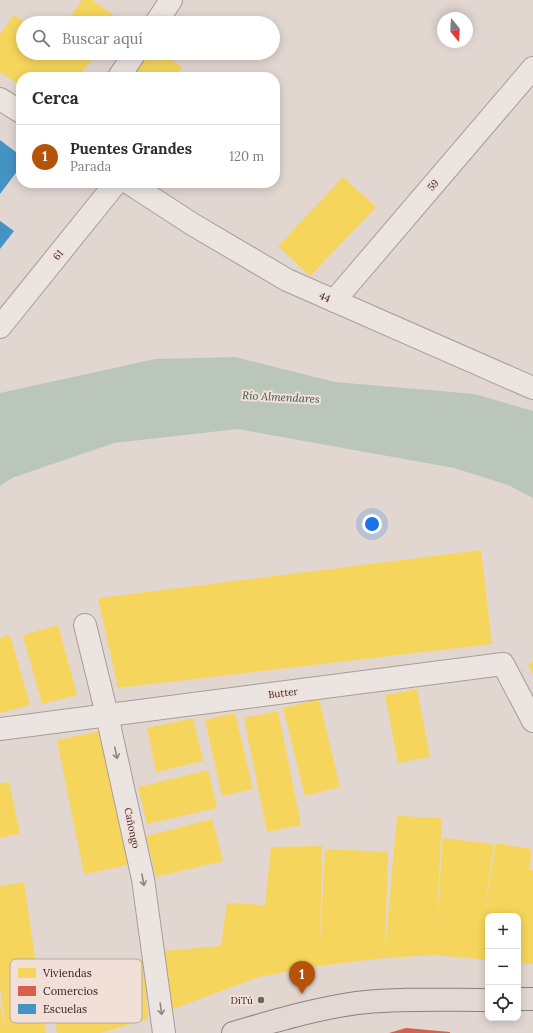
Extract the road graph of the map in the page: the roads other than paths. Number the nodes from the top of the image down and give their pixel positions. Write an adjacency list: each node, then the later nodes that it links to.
1 (171, 0): 2 (street)
2 (161, 16)
3 (130, 60): 5 (street)
4 (533, 68): 10 (street, 59)
5 (122, 72)
6 (0, 98): 7 (street)
7 (16, 109)
8 (112, 188): 11 (street, 61)
9 (138, 188): 10 (street, 44)
10 (334, 301): 12 (street, 44)
11 (0, 327)
12 (533, 388)
13 (85, 625): 14 (street, Cañongo)
14 (107, 715): 15 (street, Butter); 16 (street, Butter); 20 (street, Cañongo, one-way to 20)
15 (533, 721)
16 (0, 729)
17 (521, 999): 18 (main road)
18 (533, 999)
19 (485, 1000): 21 (main road)
20 (164, 1033)
21 (233, 1033)

